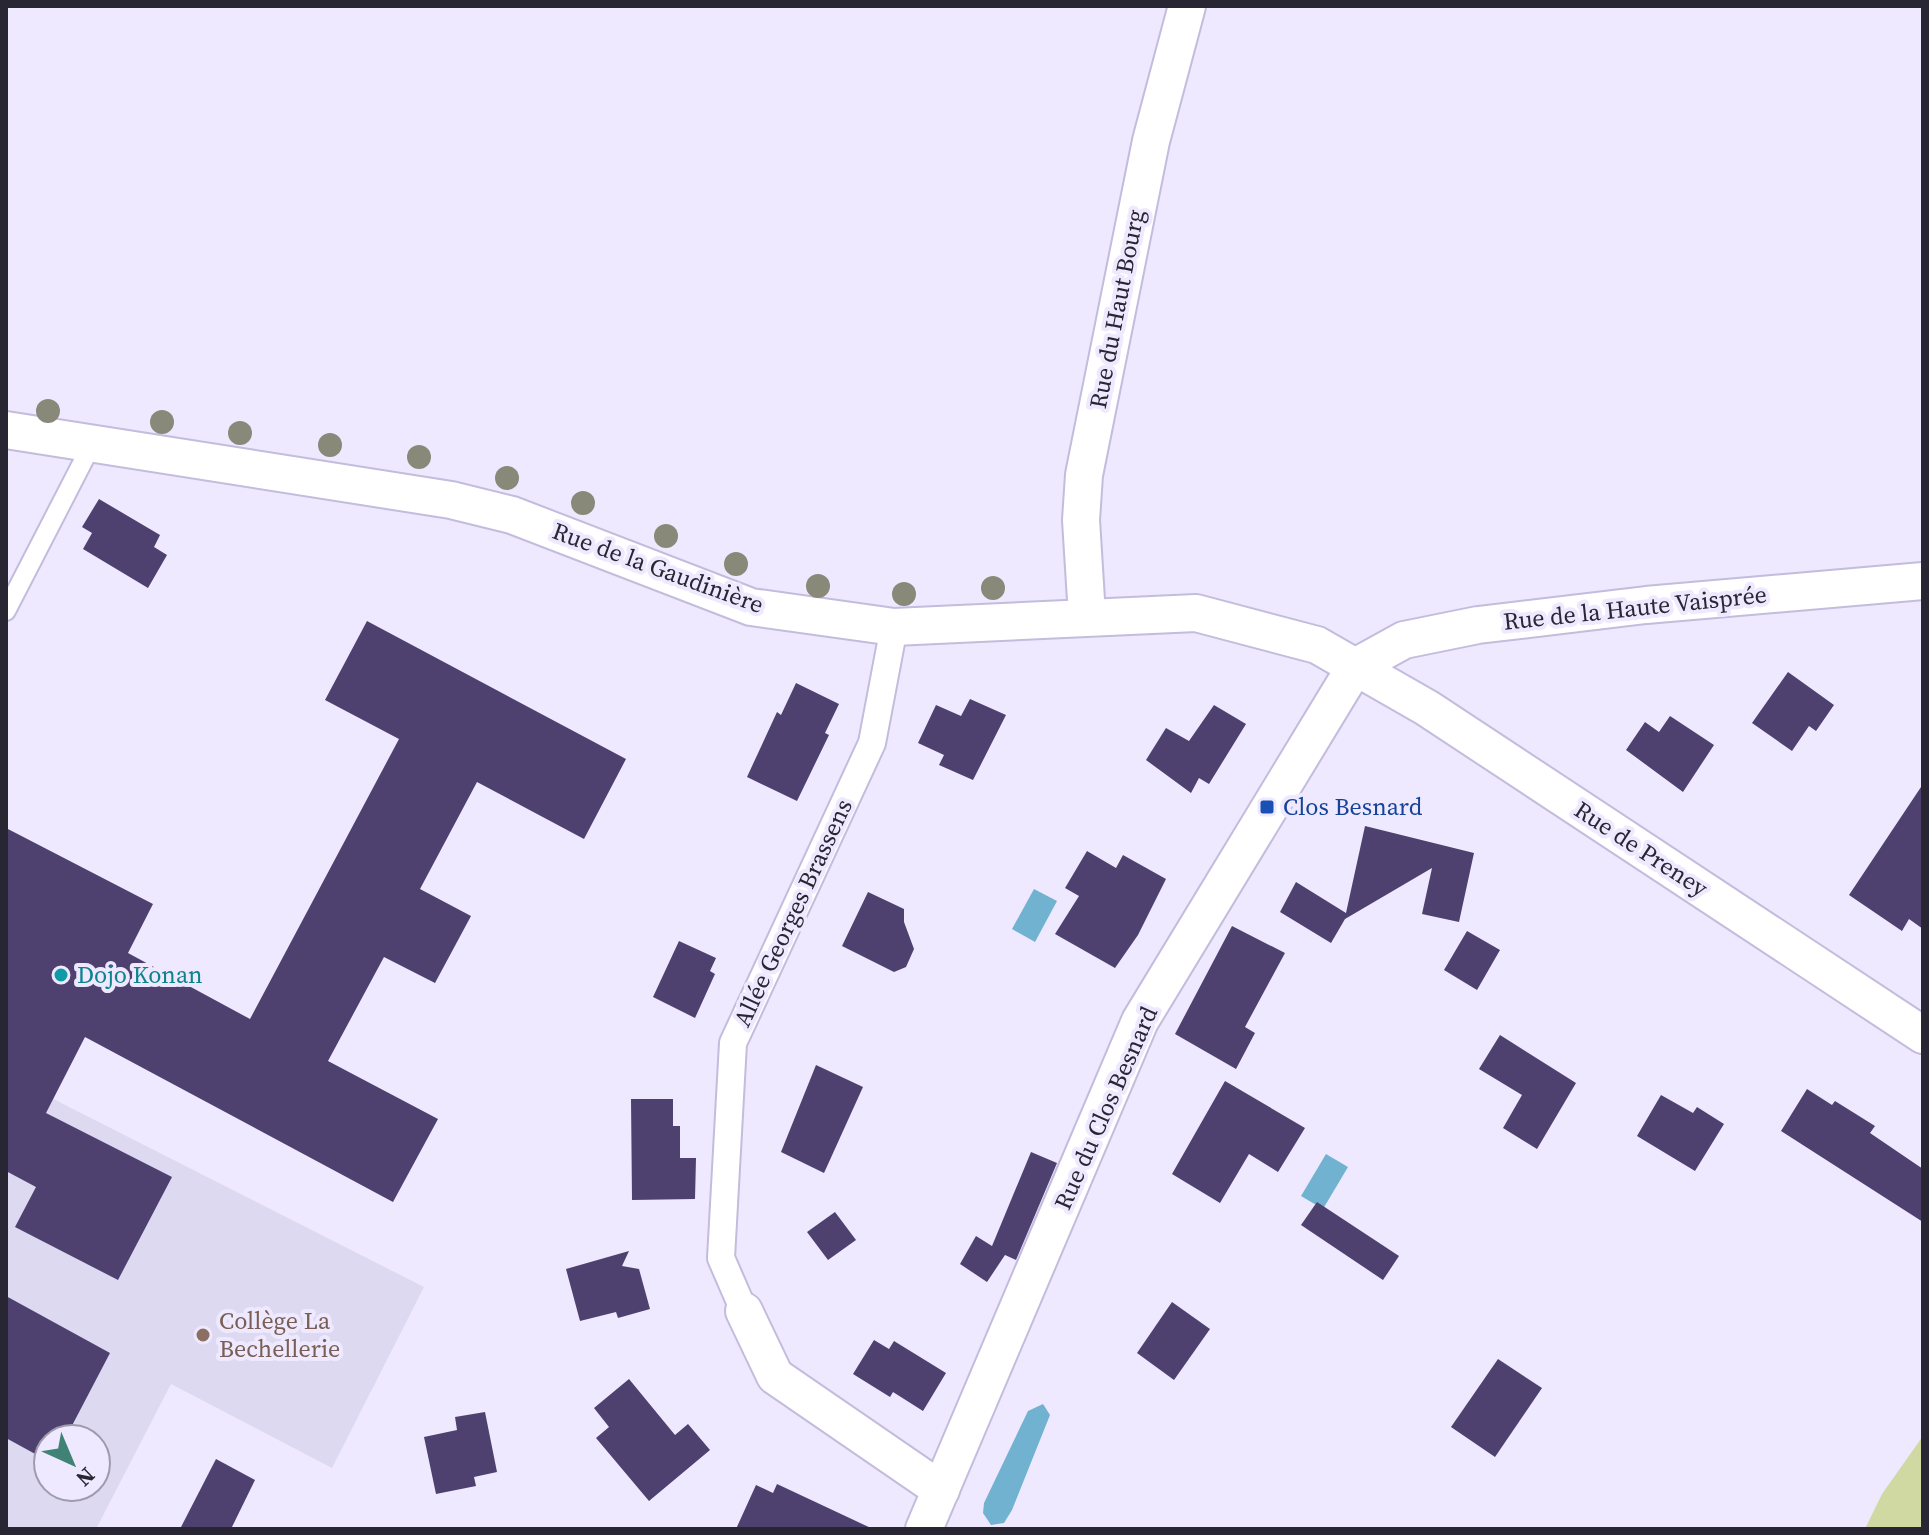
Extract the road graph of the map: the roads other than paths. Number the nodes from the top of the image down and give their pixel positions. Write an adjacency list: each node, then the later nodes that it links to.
1 (1187, 6): 6 (street, Rue du Haut Bourg)
2 (6, 430): 3 (street, Rue de la Gaudinière)
3 (93, 442): 5 (lane); 7 (street, Rue de la Gaudinière)
4 (1923, 581): 8 (street, Rue de la Haute Vaisprée)
5 (6, 611)
6 (1087, 616): 7 (street, Rue de la Gaudinière); 8 (street, Rue de la Gaudinière)
7 (894, 627): 10 (street, Allée Georges Brassens)
8 (1355, 667): 9 (street, Rue de Preney); 11 (street, Rue du Clos Besnard)
9 (1923, 1035)
10 (744, 1311): 11 (street, Allée Georges Brassens)
11 (941, 1490): 12 (street, Rue du Clos Besnard)
12 (924, 1529)

